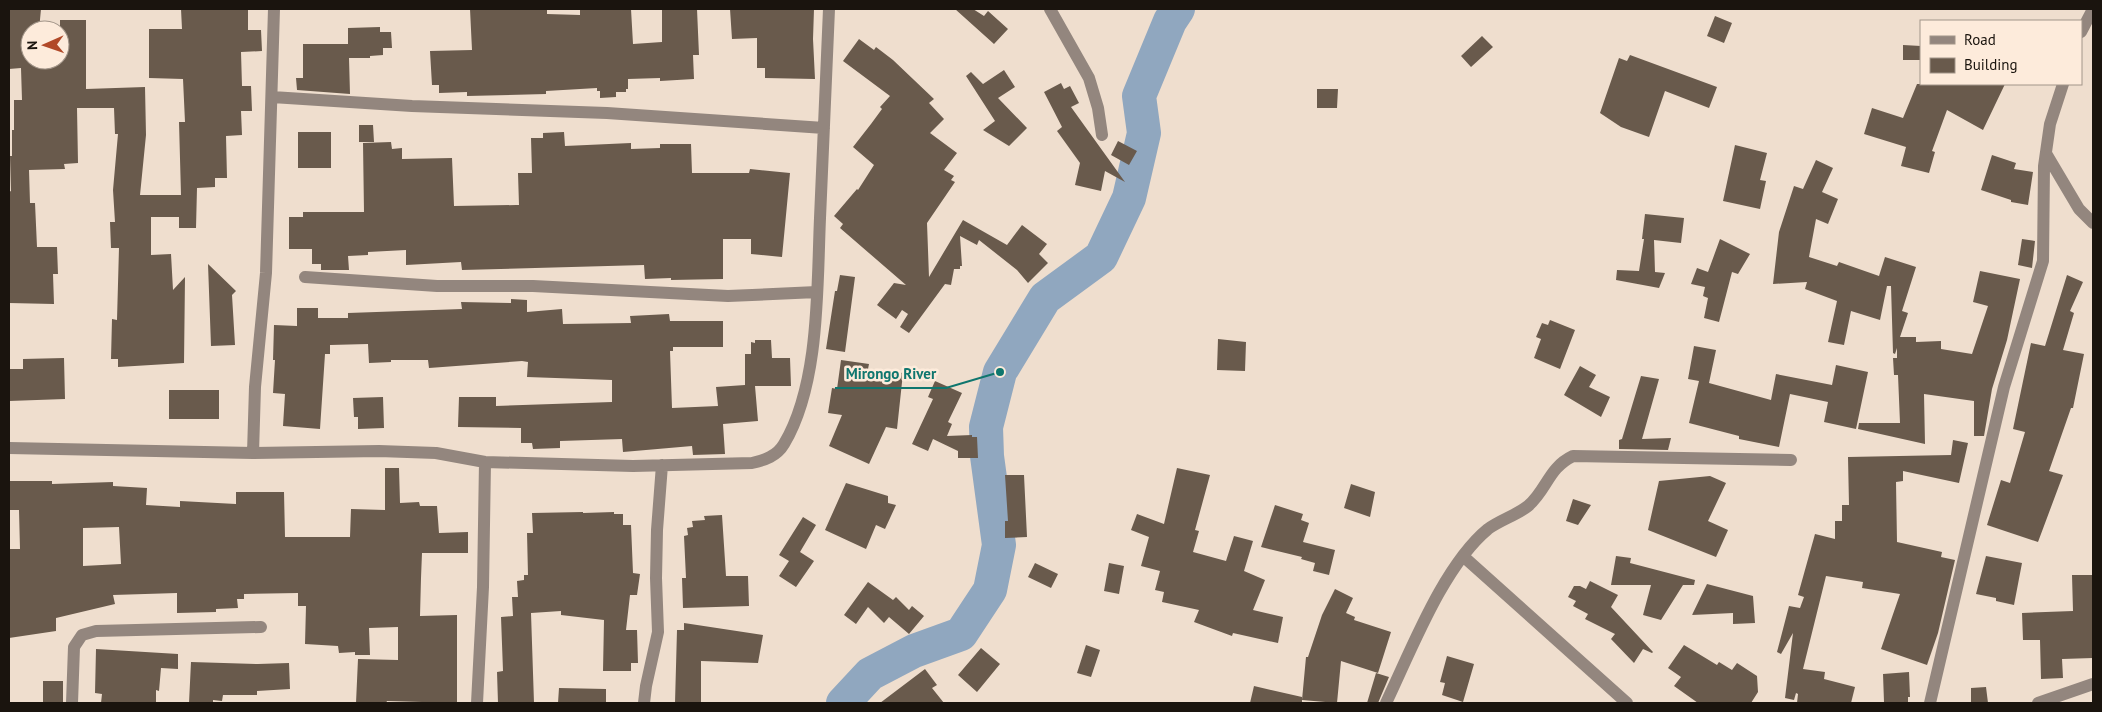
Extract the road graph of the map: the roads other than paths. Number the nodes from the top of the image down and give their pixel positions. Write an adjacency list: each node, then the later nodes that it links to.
1 (274, 9): 7 (street)
2 (829, 9): 8 (street)
3 (1050, 9): 9 (street)
4 (2093, 9): 5 (street)
5 (2082, 30)
6 (2063, 85): 10 (street)
7 (272, 97): 8 (street); 15 (street)
8 (824, 128): 13 (street)
9 (1102, 135)
10 (2046, 155): 11 (street); 27 (street)
11 (2093, 223)
12 (305, 277): 13 (street)
13 (816, 292): 18 (street)
14 (9, 448): 15 (street)
15 (253, 453): 17 (street)
16 (1791, 460): 19 (street)
17 (485, 462): 18 (street); 23 (street)
18 (662, 465): 24 (street)
19 (1464, 557): 25 (street); 26 (street)
20 (261, 627): 22 (street)
21 (2093, 684): 28 (street)
22 (72, 703)
23 (477, 703)
24 (644, 703)
25 (1386, 703)
26 (1627, 703)
27 (1930, 703)
28 (2038, 703)

